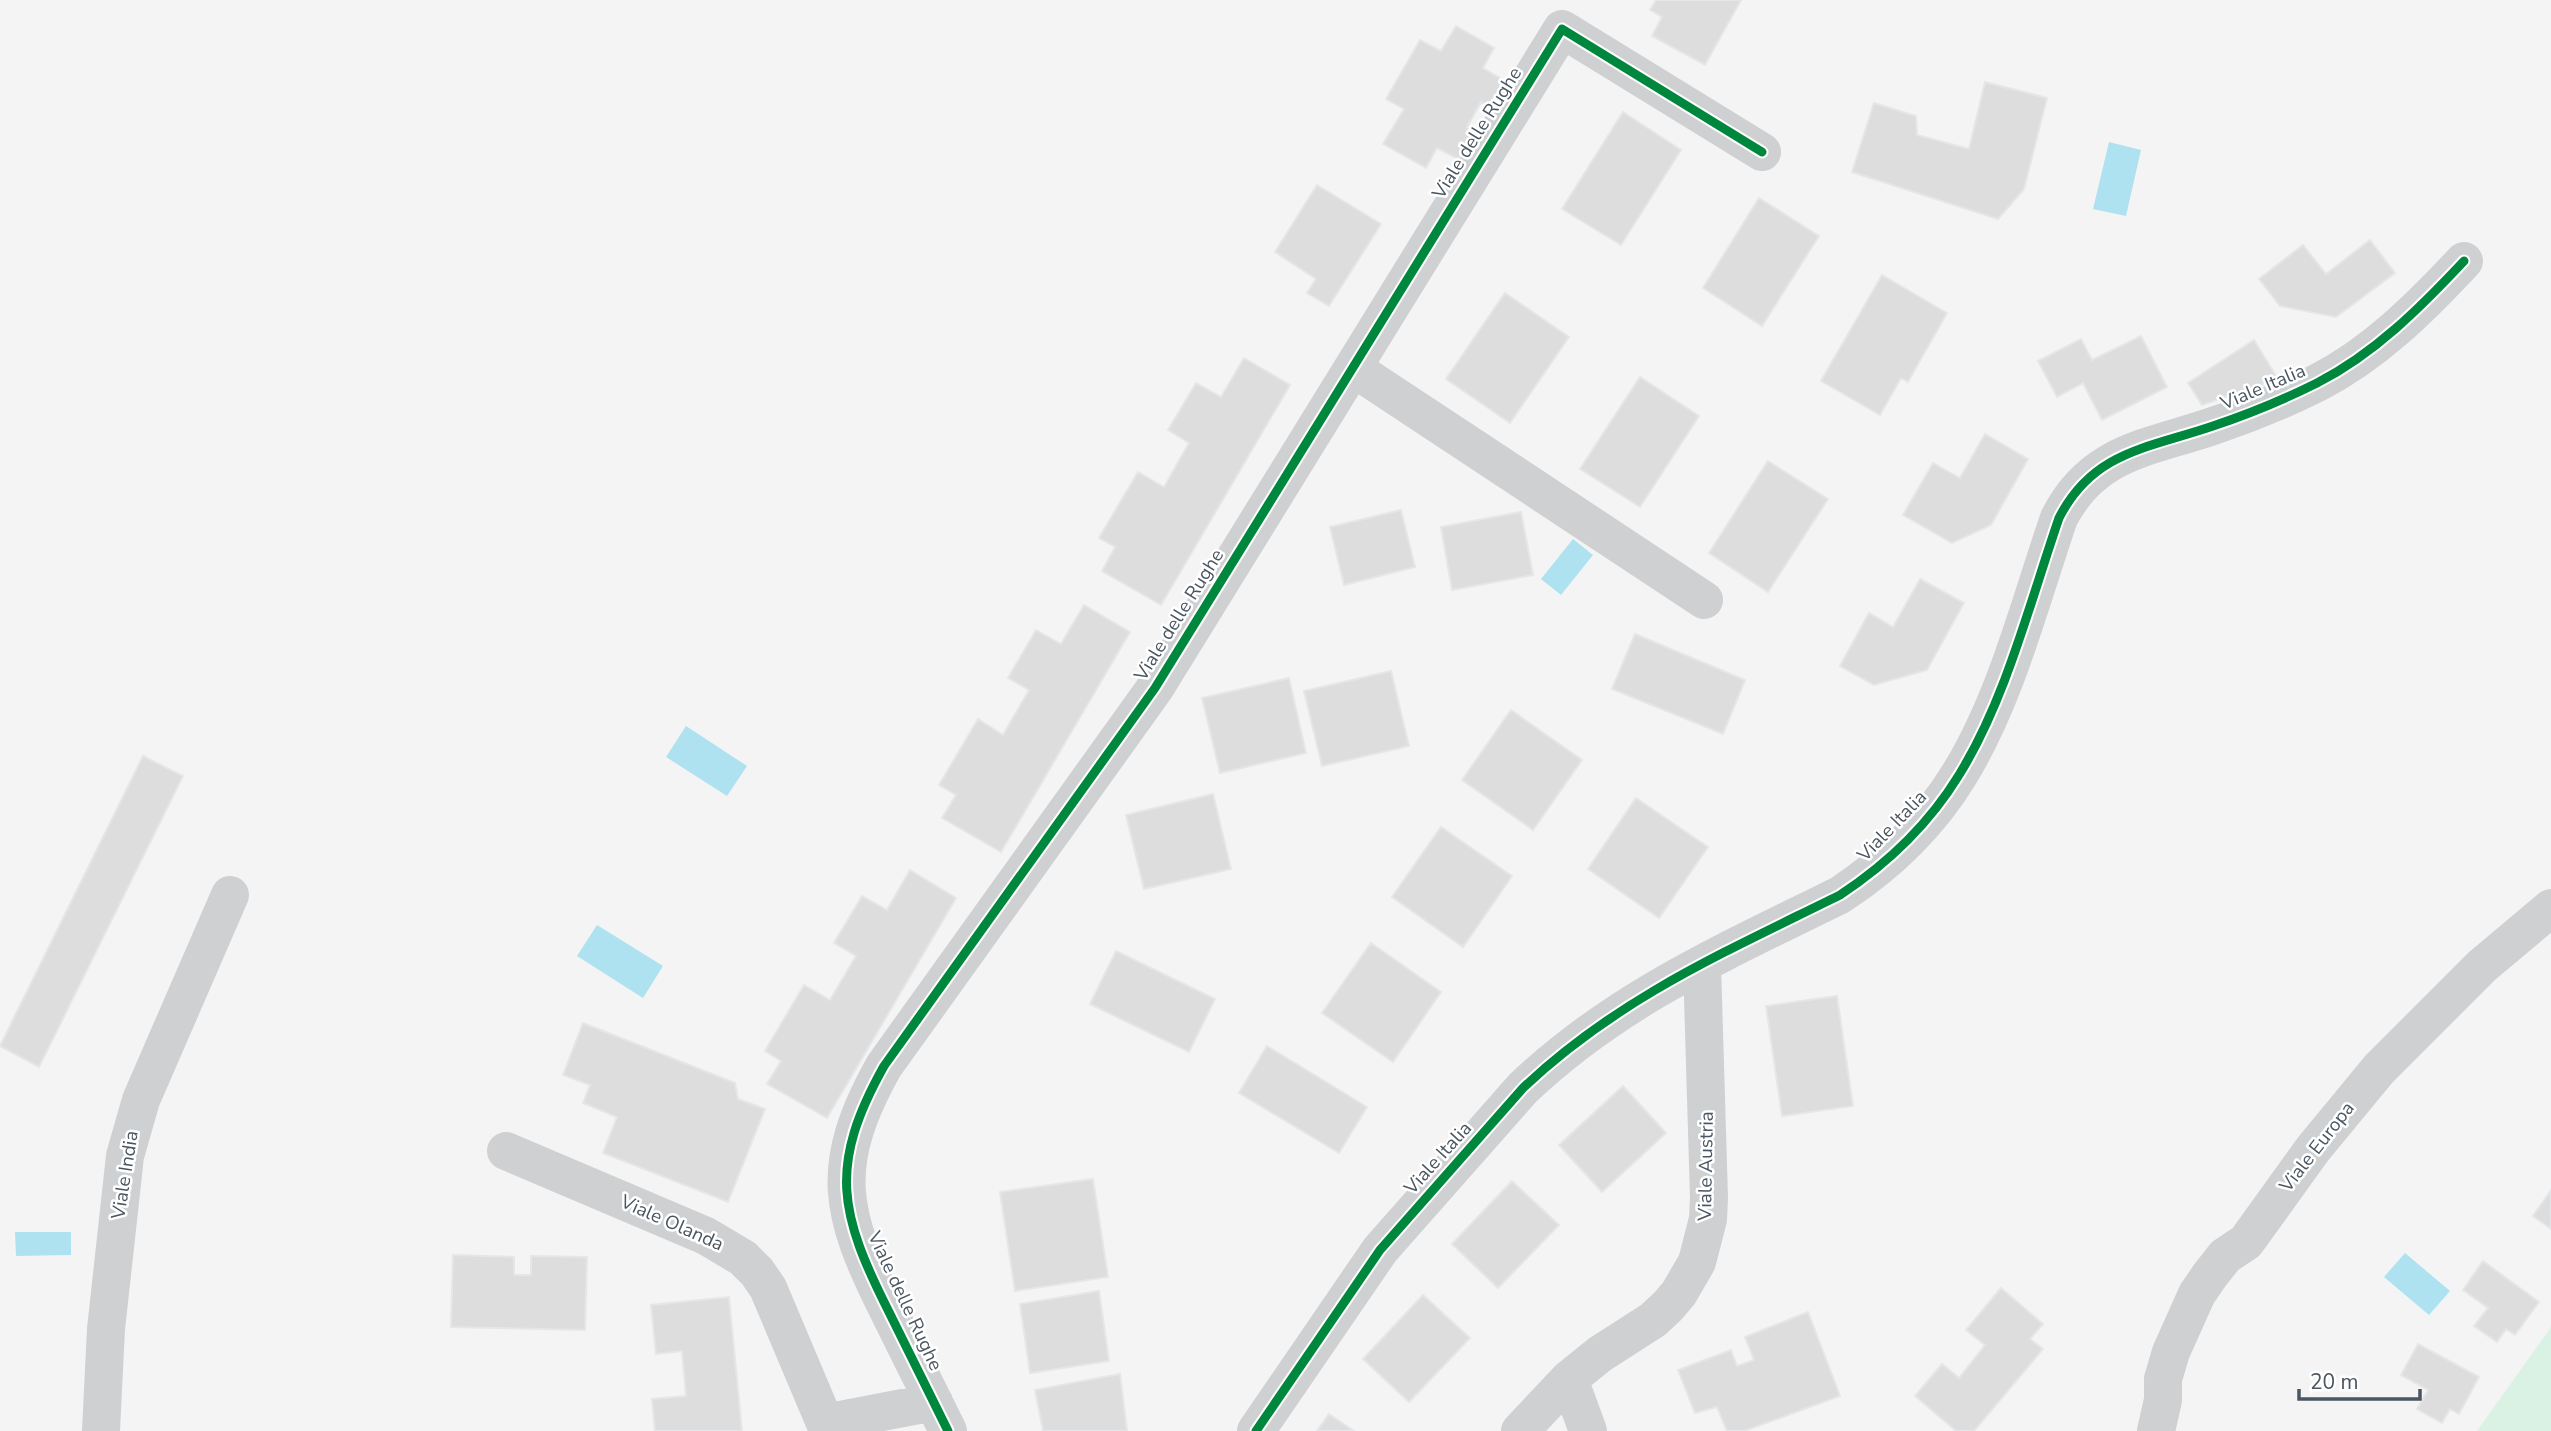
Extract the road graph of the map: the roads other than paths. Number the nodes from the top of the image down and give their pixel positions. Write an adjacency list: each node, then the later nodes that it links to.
1 (1762, 152): 3 (street, Viale delle Rughe)
2 (2464, 261): 7 (street, Viale Italia)
3 (1353, 368): 4 (street); 10 (street, Viale delle Rughe)
4 (1704, 600)
5 (230, 895): 12 (street, Viale India)
6 (2551, 908): 16 (street, Viale Europa)
7 (1702, 964): 9 (street, Viale Austria); 13 (street, Viale Italia)
8 (506, 1151): 11 (street, Viale Olanda)
9 (1569, 1379): 14 (street, Viale Austria); 15 (street)
10 (941, 1417): 11 (street)
11 (824, 1427)
12 (101, 1431)
13 (1256, 1431)
14 (1520, 1431)
15 (1588, 1431)
16 (2156, 1431)

